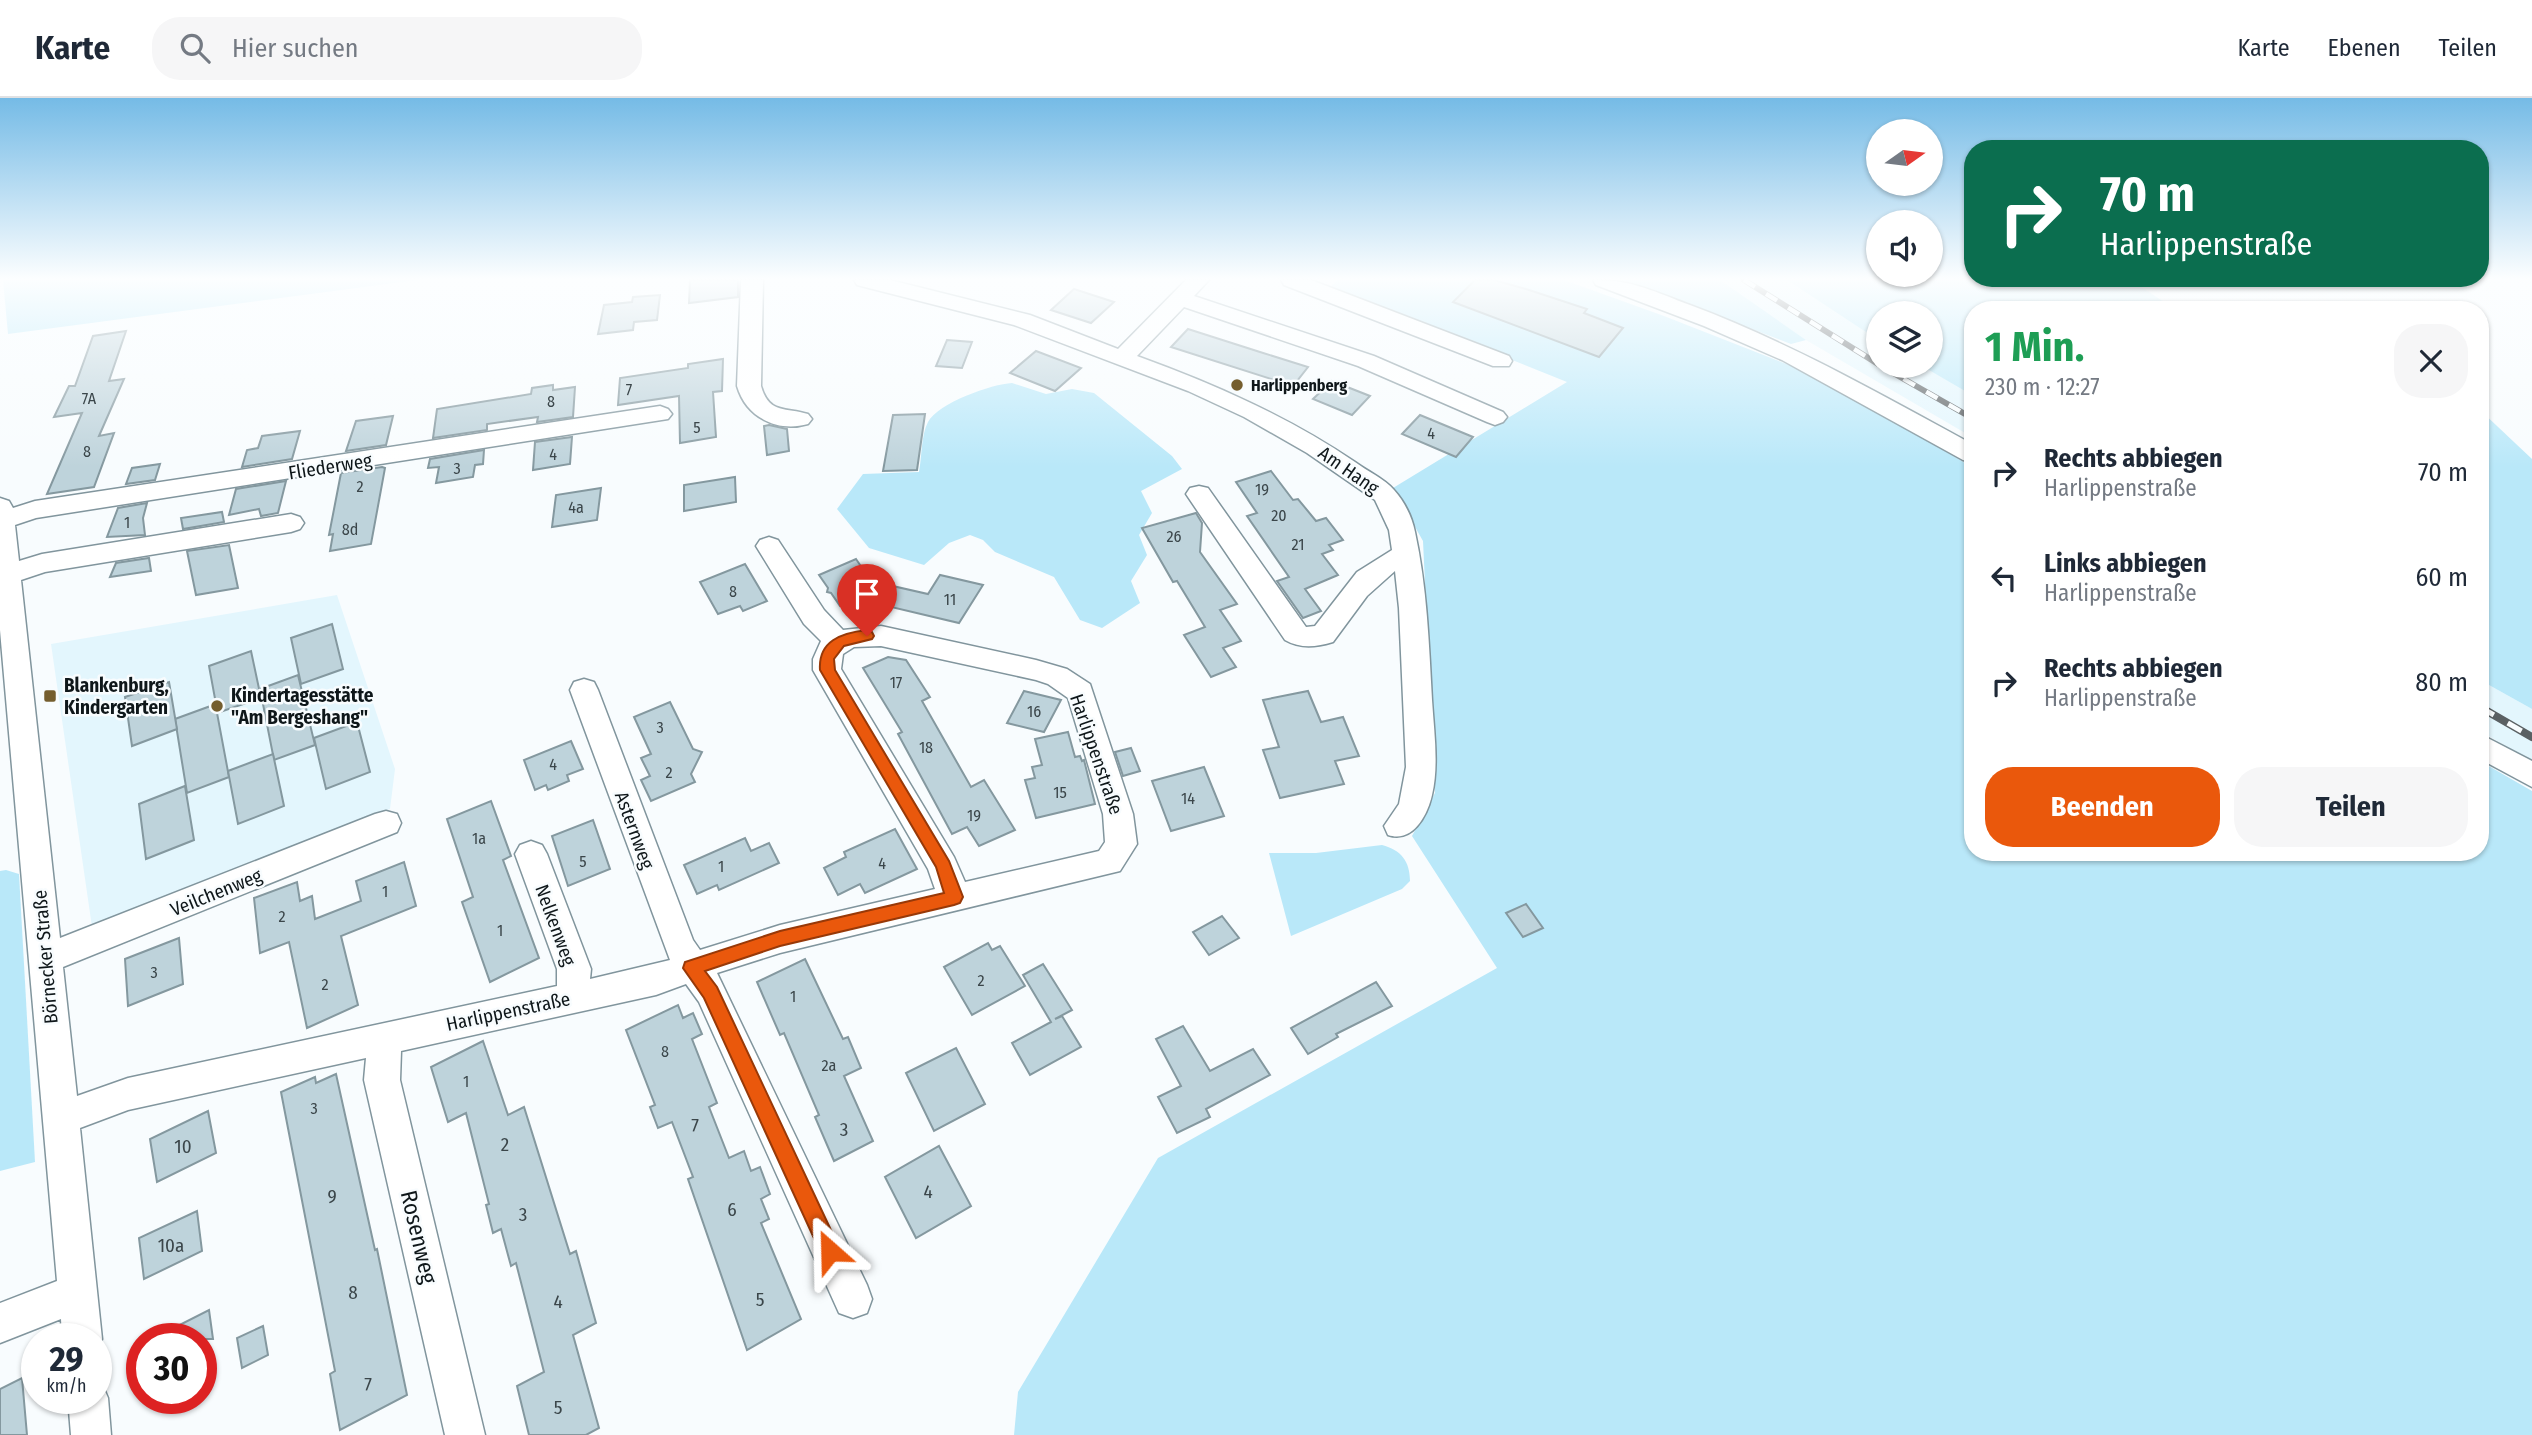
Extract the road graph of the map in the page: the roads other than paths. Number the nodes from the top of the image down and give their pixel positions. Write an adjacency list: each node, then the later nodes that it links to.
1 (750, 342): 11 (street)
2 (1079, 342): 7 (street, Am Hang)
3 (1138, 342): 7 (street)
4 (1310, 342): 10 (street)
5 (1453, 342): 8 (street)
6 (1762, 342): 12 (street)
7 (1121, 359): 17 (street, Am Hang)
8 (1501, 361)
9 (660, 414): 14 (street, Fliederweg)
10 (1495, 417)
11 (800, 419)
12 (1964, 450)
13 (1199, 494): 17 (street)
14 (1, 513): 18 (street, Börnecker Straße)
15 (291, 523): 18 (street)
16 (769, 546): 19 (street)
17 (1404, 555): 24 (street)
18 (7, 575): 27 (street, Börnecker Straße)
19 (839, 642): 26 (street); 26 (street, Harlippenstraße)
20 (584, 690): 28 (street, Asternweg)
21 (2489, 751): 22 (street)
22 (2532, 775)
23 (386, 823): 27 (street, Veilchenweg)
24 (1399, 826)
25 (531, 854): 29 (street, Nelkenweg)
26 (954, 897): 28 (street, Harlippenstraße)
27 (46, 959): 31 (street, Börnecker Straße)
28 (692, 968): 29 (street, Harlippenstraße); 33 (street, Asternweg)
29 (573, 997): 30 (street, Harlippenstraße)
30 (384, 1038): 31 (street, Harlippenstraße); 38 (street, Rosenweg)
31 (60, 1119): 32 (street, Börnecker Straße)
32 (77, 1293): 34 (street); 35 (street, Börnecker Straße)
33 (853, 1299)
34 (0, 1323)
35 (80, 1323)
36 (89, 1414): 37 (street)
37 (91, 1435)
38 (465, 1435)

